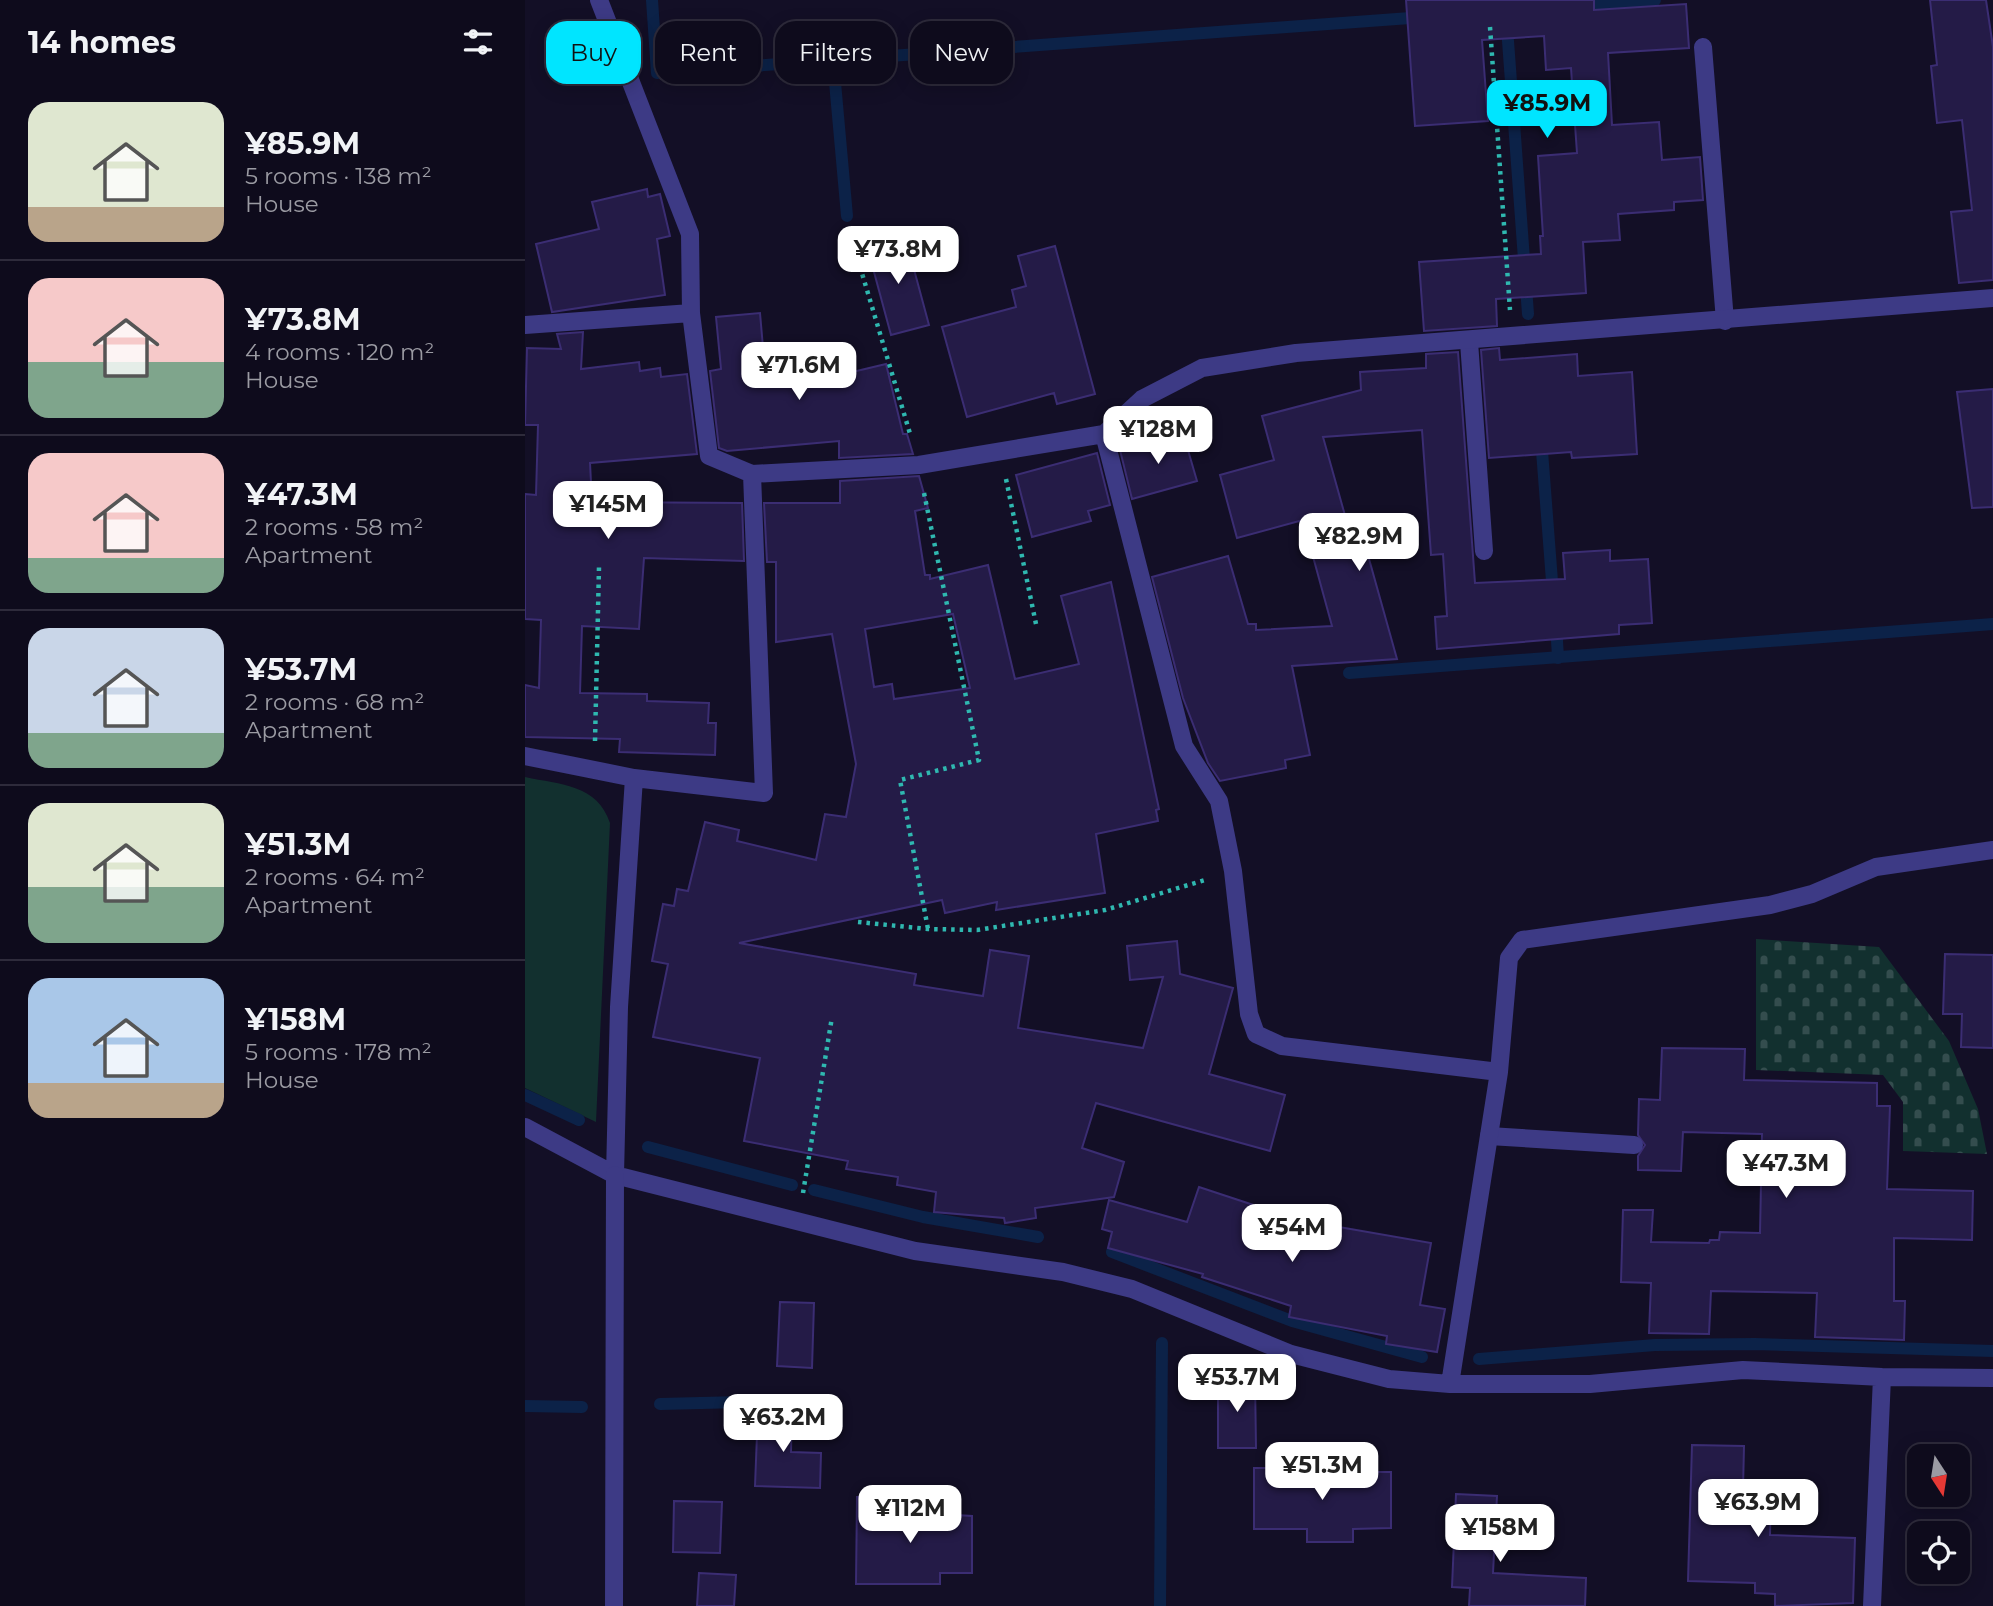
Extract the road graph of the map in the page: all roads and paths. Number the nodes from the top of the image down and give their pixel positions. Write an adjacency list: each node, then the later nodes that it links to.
1 (599, 0): 6 (street)
2 (1490, 27): 9 (path)
3 (1703, 47): 7 (street)
4 (855, 250): 13 (path)
5 (1993, 298): 7 (street)
6 (691, 313): 8 (street); 14 (street)
7 (1725, 321): 9 (street)
8 (525, 325)
9 (1513, 338): 10 (street)
10 (1469, 342): 11 (street); 15 (street)
11 (1104, 434): 12 (street); 22 (street)
12 (1000, 451): 13 (street); 17 (path)
13 (919, 465): 14 (street); 24 (path)
14 (752, 474): 20 (street)
15 (1484, 551)
16 (599, 566): 19 (path)
17 (1036, 624)
18 (525, 756): 19 (street)
19 (594, 770): 20 (street)
20 (634, 778): 30 (street)
21 (1993, 850): 26 (street)
22 (1233, 871): 24 (path); 26 (street)
23 (858, 922): 24 (path)
24 (928, 929)
25 (832, 1017): 31 (path)
26 (1499, 1072): 28 (street)
27 (525, 1127): 30 (street)
28 (1489, 1136): 29 (street); 34 (street)
29 (1635, 1145)
30 (615, 1175): 31 (street); 35 (street)
31 (798, 1221): 34 (street)
32 (1882, 1377): 33 (street); 34 (street); 36 (street)
33 (1993, 1378)
34 (1450, 1384)
35 (614, 1606)
36 (1872, 1606)

